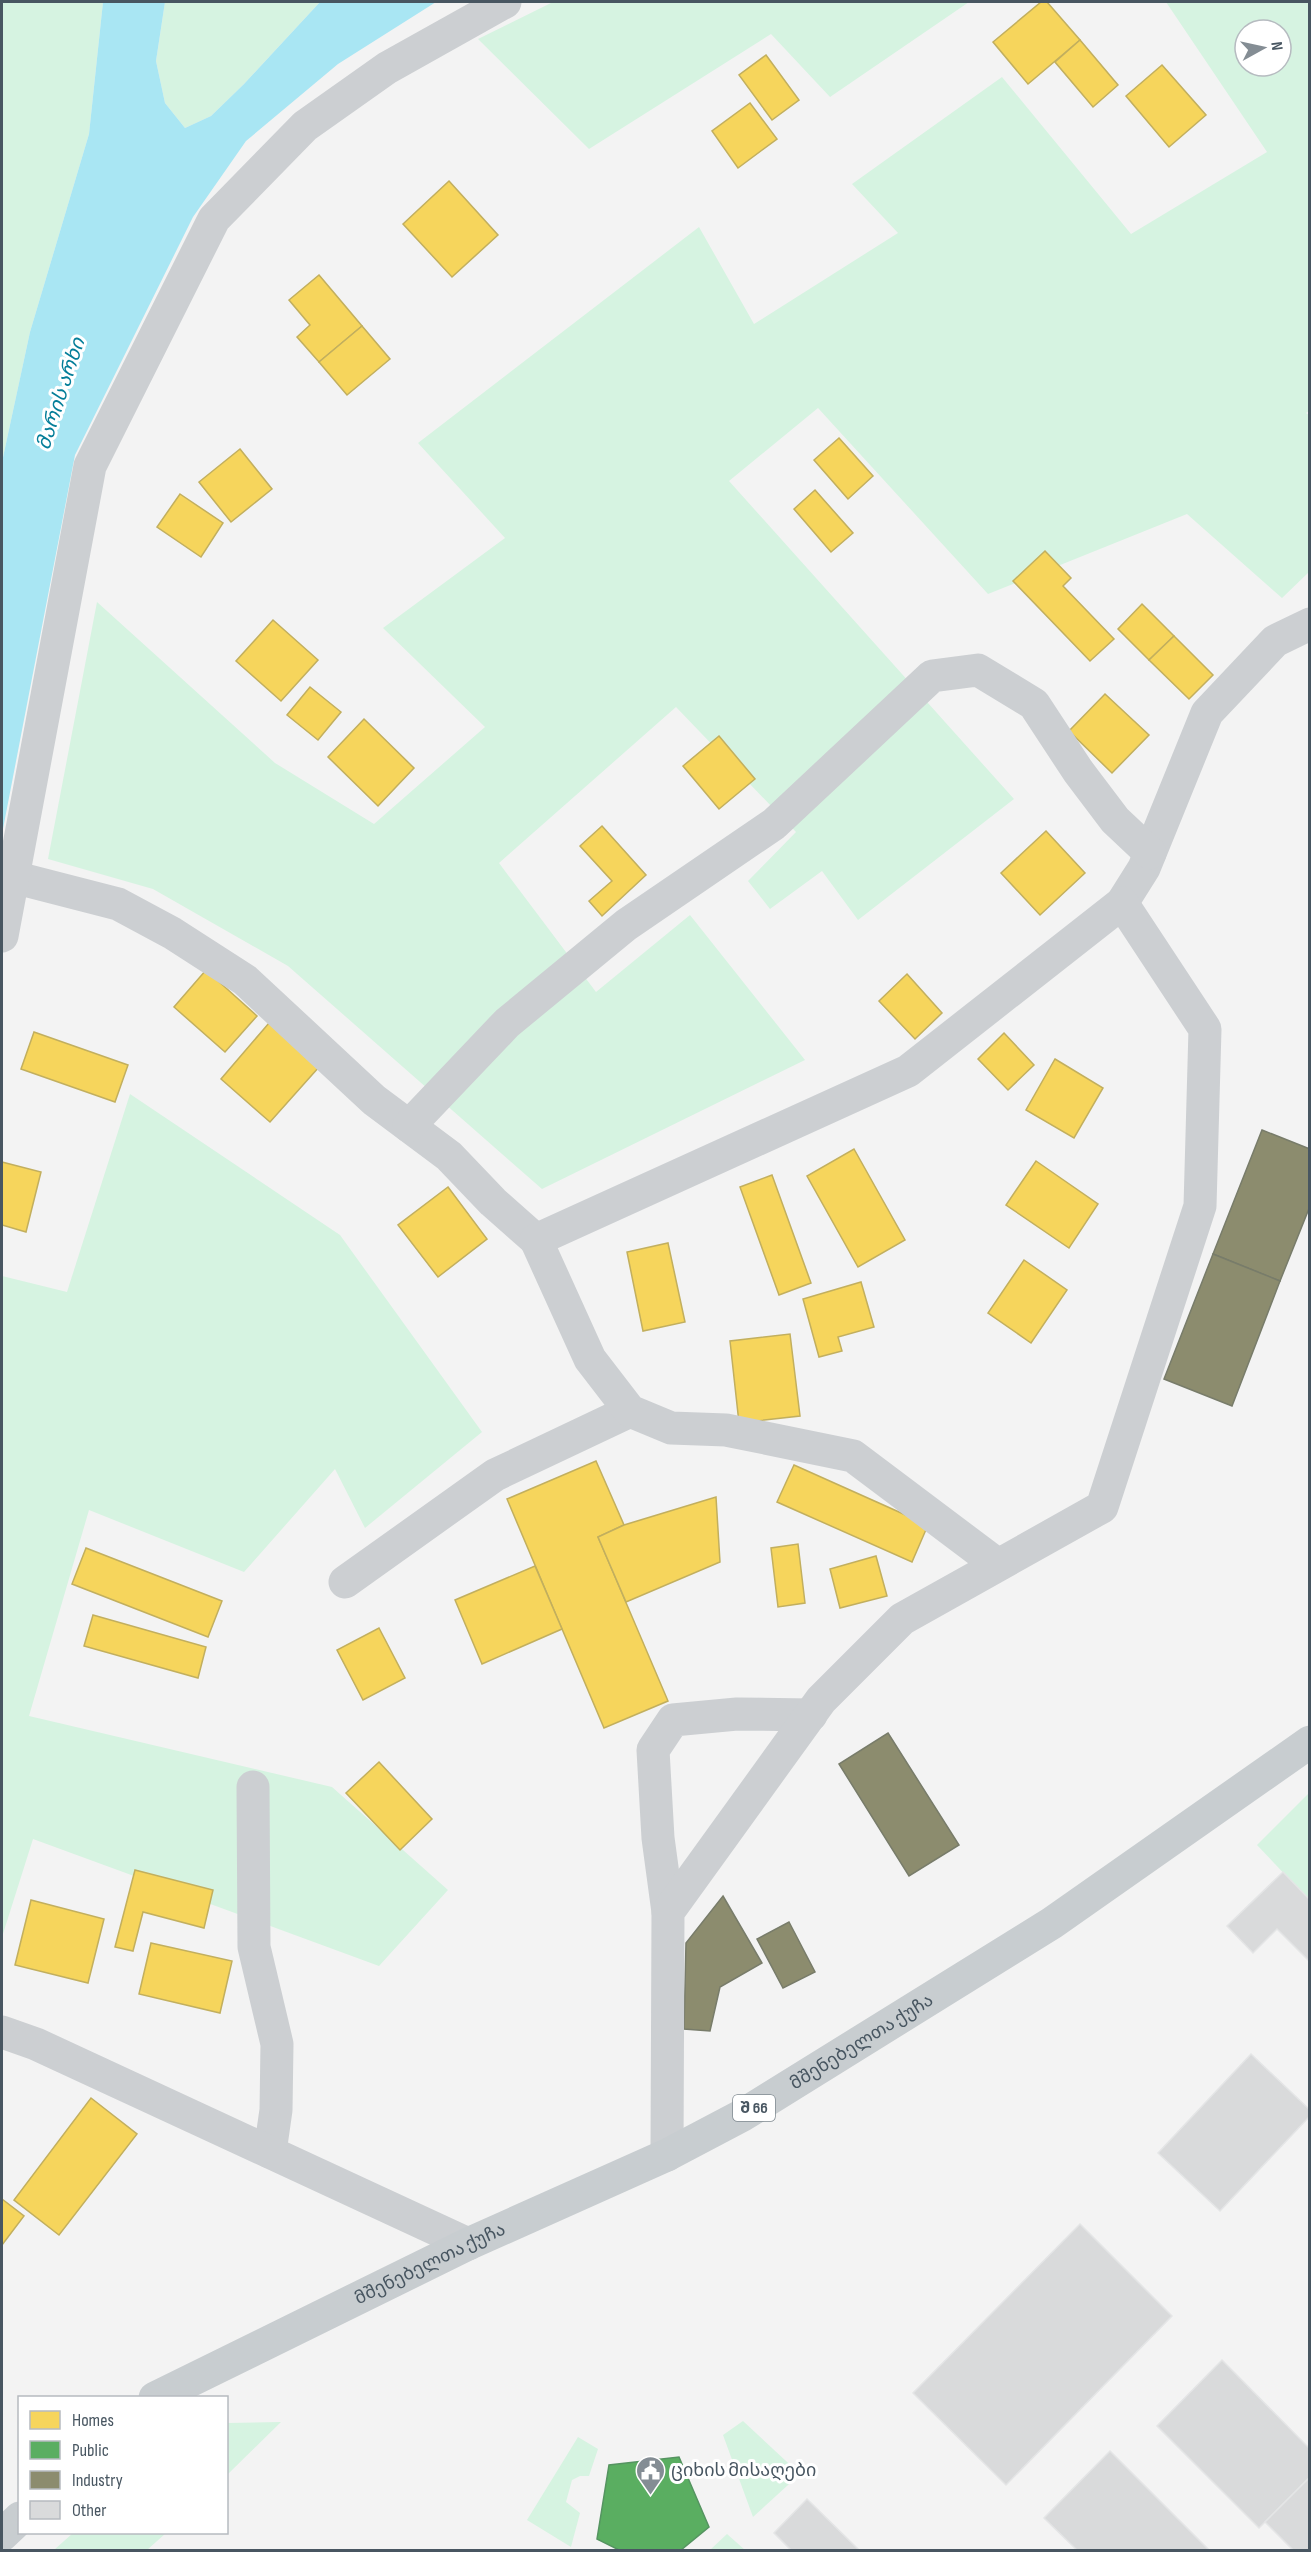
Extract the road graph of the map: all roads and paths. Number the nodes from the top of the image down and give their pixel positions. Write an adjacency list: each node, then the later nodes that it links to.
1 (505, 2): 4 (street)
2 (1310, 624): 3 (street)
3 (1150, 853): 5 (street); 7 (street)
4 (13, 877): 6 (street); 7 (street)
5 (1122, 903): 8 (street); 10 (street)
6 (2, 936)
7 (409, 1126): 8 (street)
8 (536, 1240): 9 (street)
9 (630, 1411): 10 (street); 11 (street)
10 (998, 1564): 12 (street)
11 (345, 1582)
12 (811, 1715): 15 (street); 15 (street)
13 (1310, 1742): 18 (main road, მშენებელთა ქუჩა / შ 66)
14 (253, 1787): 17 (street)
15 (668, 1912): 18 (street)
16 (2, 2032): 17 (street)
17 (270, 2152): 19 (street)
18 (667, 2155): 19 (main road, მშენებელთა ქუჩა / შ 66)
19 (468, 2244): 20 (main road, მშენებელთა ქუჩა / შ 66)
20 (156, 2396)
21 (18, 2520): 22 (main road)
22 (2, 2535)

